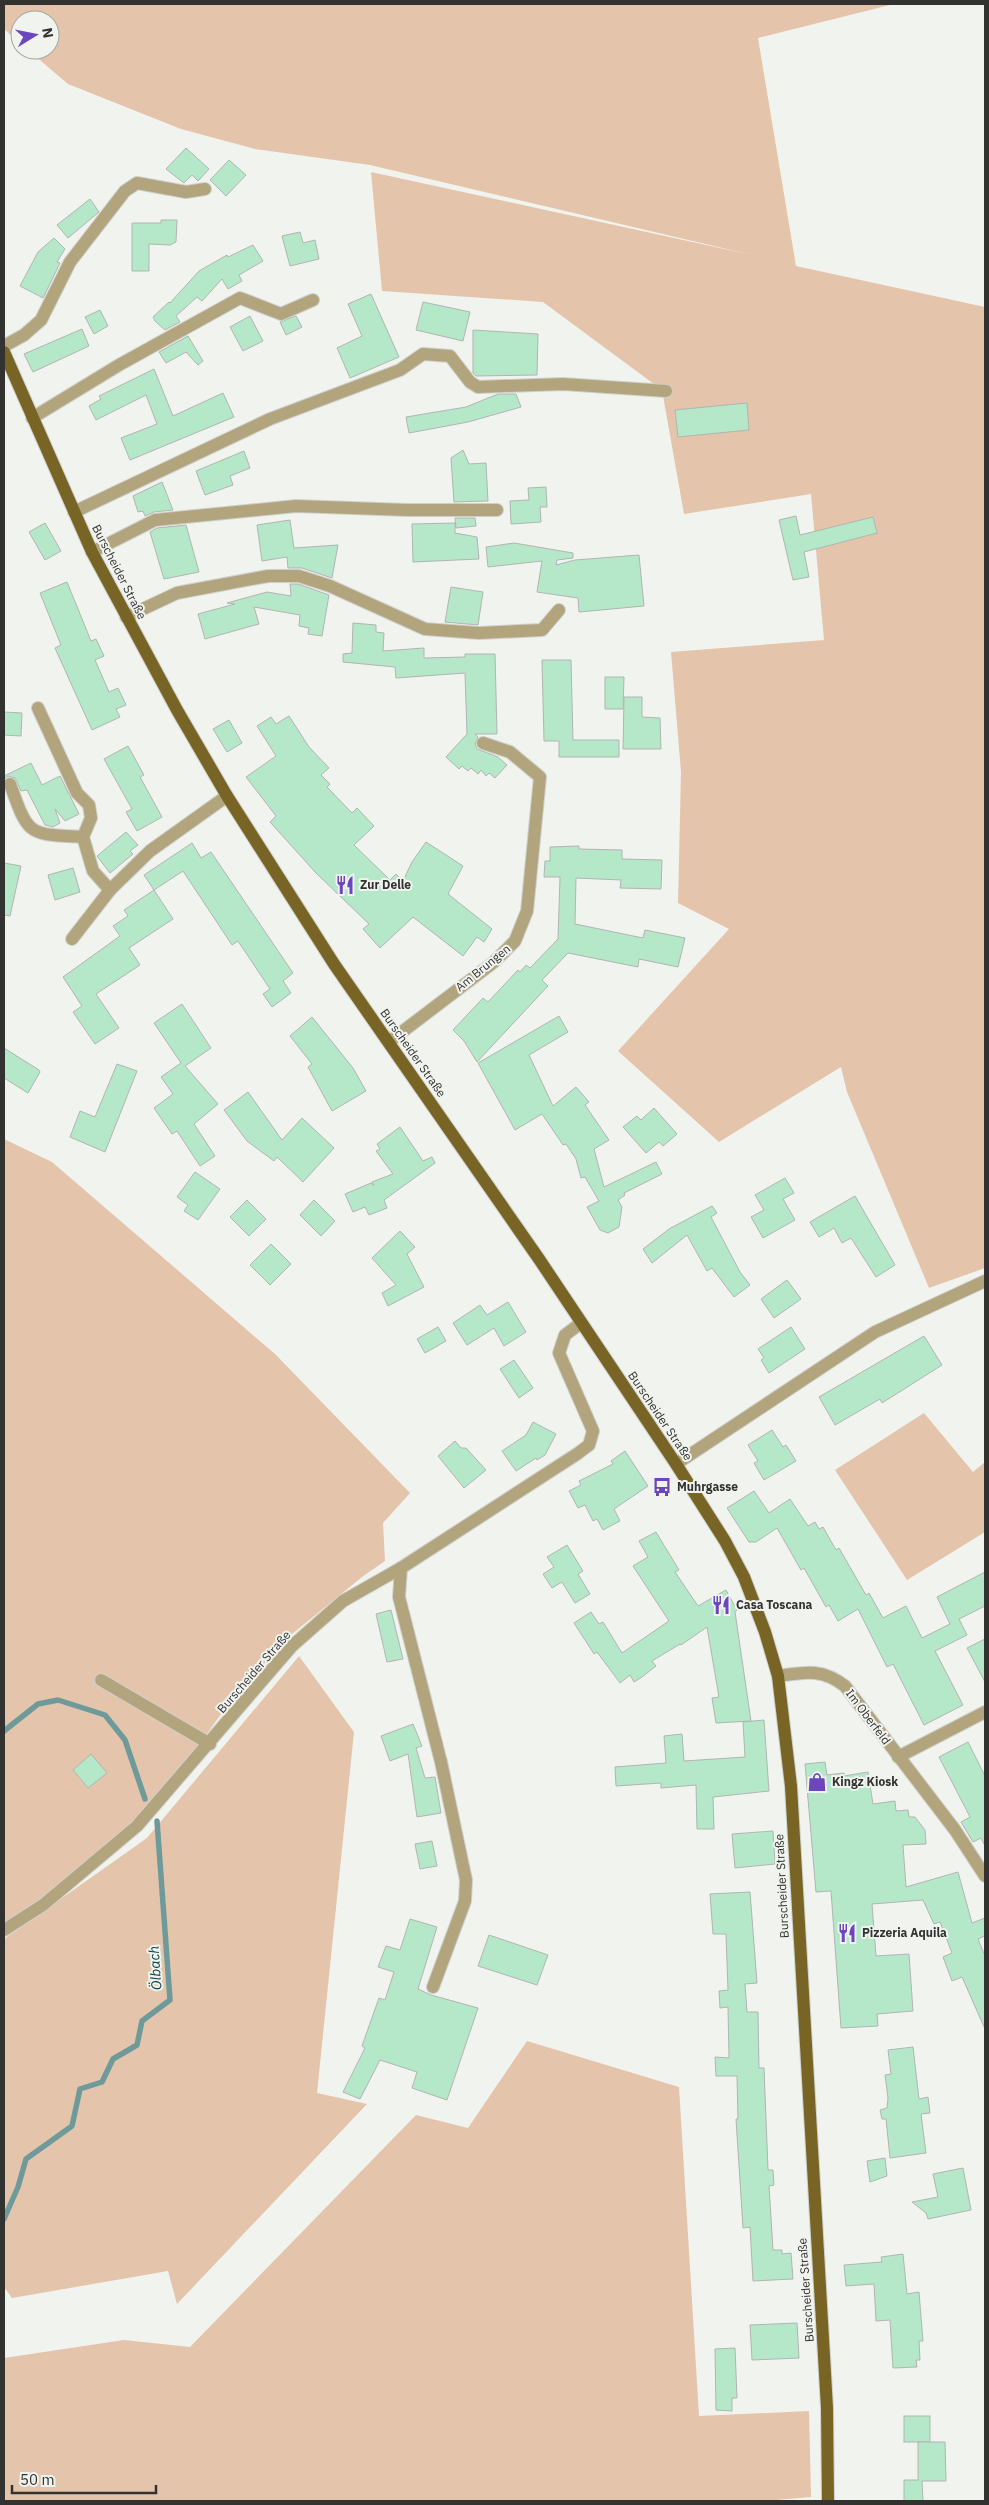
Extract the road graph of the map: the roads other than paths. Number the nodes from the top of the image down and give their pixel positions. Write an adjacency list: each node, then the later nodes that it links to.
1 (204, 189): 3 (street)
2 (313, 300): 6 (street)
3 (4, 346)
4 (4, 352): 6 (main road, Burscheider Straße)
5 (666, 390): 8 (street)
6 (32, 418): 8 (main road, Burscheider Straße)
7 (497, 510): 9 (street)
8 (74, 512): 9 (main road, Burscheider Straße)
9 (92, 552): 11 (main road, Burscheider Straße)
10 (559, 610): 11 (street)
11 (126, 617): 15 (main road, Burscheider Straße)
12 (38, 708): 16 (street)
13 (483, 743): 19 (street, Am Brungen)
14 (10, 784): 16 (street)
15 (227, 796): 17 (street); 19 (main road, Burscheider Straße)
16 (83, 837): 17 (street)
17 (110, 890): 18 (street)
18 (72, 939)
19 (390, 1041): 21 (main road, Burscheider Straße)
20 (985, 1280): 22 (street)
21 (581, 1323): 22 (main road, Burscheider Straße); 23 (street, Burscheider Straße)
22 (676, 1464): 24 (main road, Burscheider Straße)
23 (401, 1568): 27 (street, Burscheider Straße); 31 (street)
24 (778, 1676): 28 (street, Im Oberfeld); 32 (main road, Burscheider Straße)
25 (101, 1680): 27 (street)
26 (985, 1712): 28 (street, Im Oberfeld)
27 (210, 1744): 30 (street, Burscheider Straße)
28 (898, 1757): 29 (street, Im Oberfeld)
29 (985, 1876)
30 (4, 1930)
31 (433, 1987)
32 (828, 2501)

